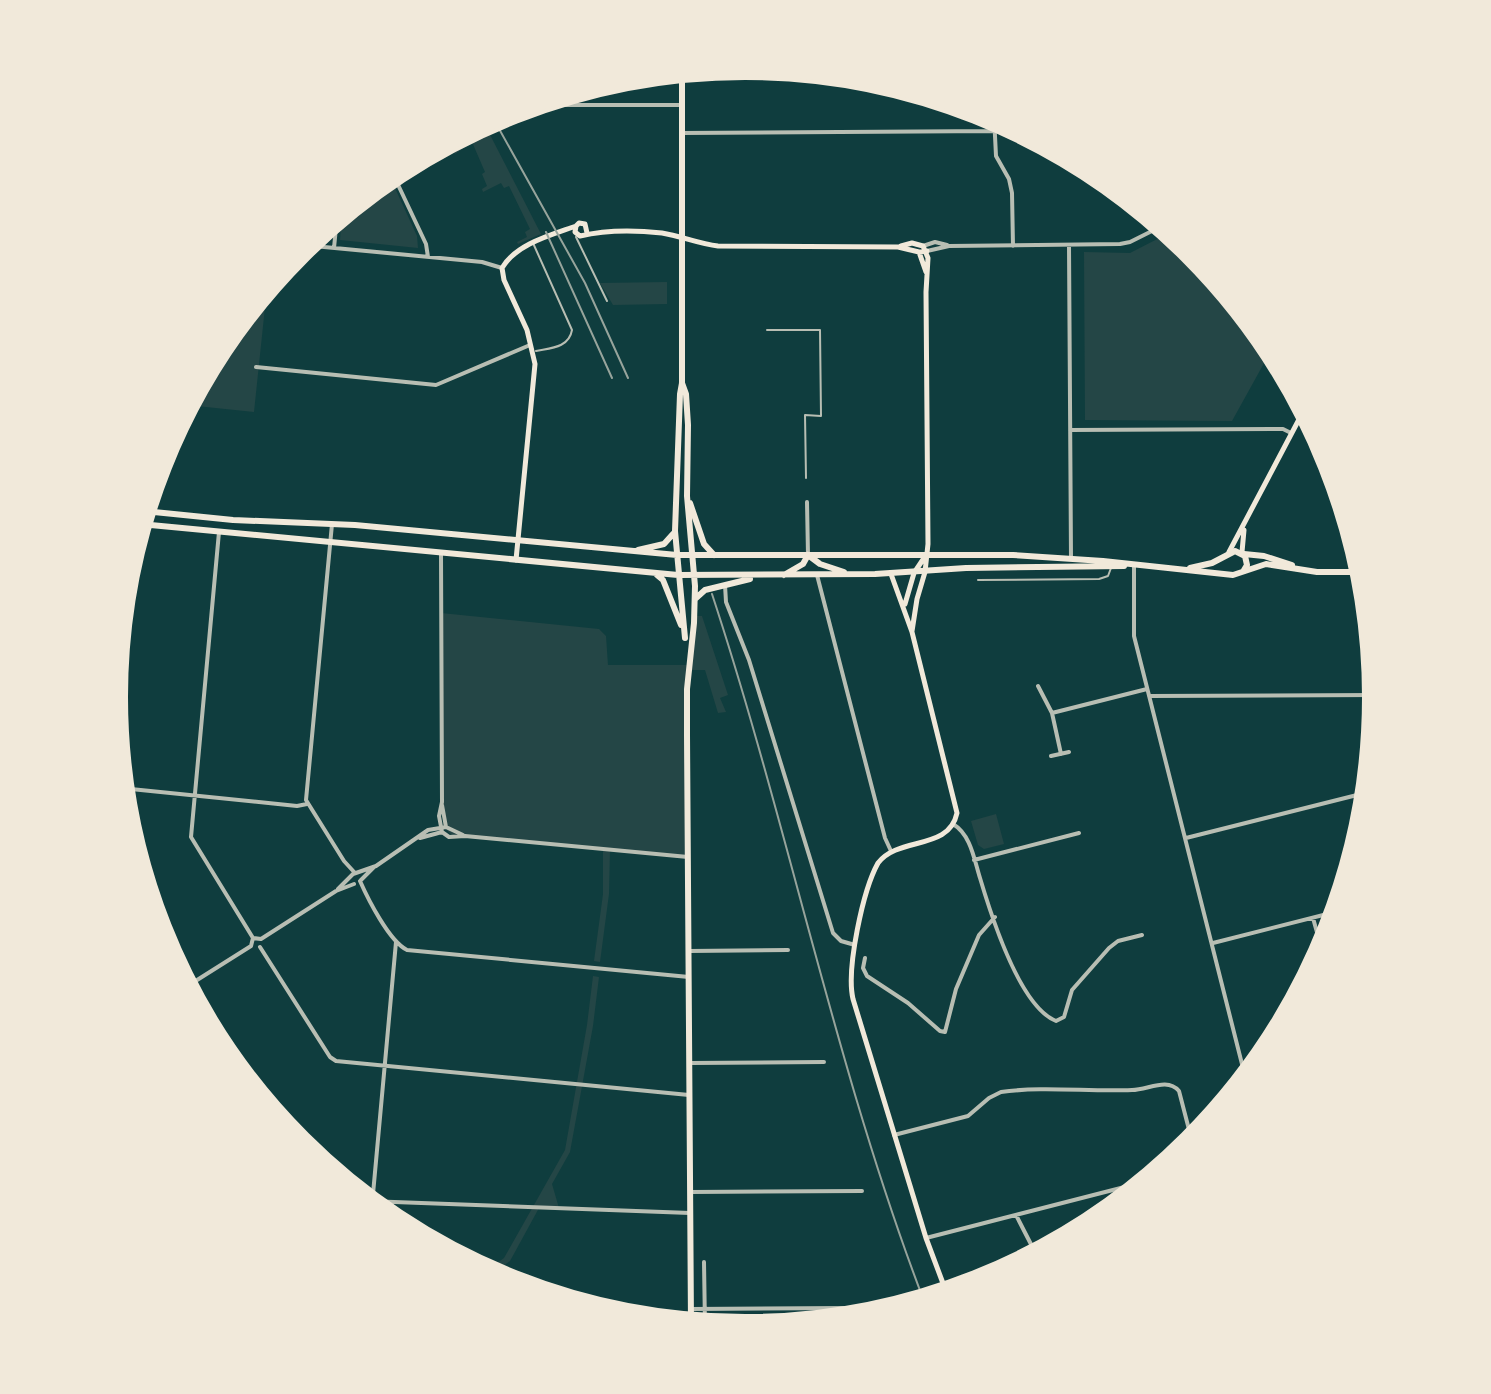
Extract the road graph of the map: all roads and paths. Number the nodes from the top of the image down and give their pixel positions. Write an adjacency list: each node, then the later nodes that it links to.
1 (682, 81): 3 (main road)
2 (566, 105): 3 (street)
3 (682, 105): 5 (main road)
4 (995, 131): 5 (street); 13 (street)
5 (681, 133): 11 (main road)
6 (398, 185): 20 (street)
7 (587, 229): 8 (main road); 8 (main road); 11 (main road)
8 (576, 230): 12 (main road); 23 (lane)
9 (1152, 231): 14 (street)
10 (335, 233): 17 (street)
11 (681, 238): 16 (main road); 28 (main road)
12 (533, 242): 21 (main road); 26 (lane)
13 (1013, 246): 14 (street); 18 (street)
14 (1069, 246): 30 (street)
15 (321, 247): 17 (street)
16 (898, 247): 18 (main road); 19 (main road)
17 (334, 248): 20 (street)
18 (925, 249): 19 (main road); 22 (main road)
19 (919, 252): 22 (main road)
20 (428, 257): 21 (street)
21 (502, 268): 25 (main road)
22 (926, 273): 46 (main road)
23 (607, 301)
24 (767, 330): 32 (lane)
25 (532, 344): 26 (main road); 27 (street)
26 (533, 352): 42 (main road)
27 (256, 367)
28 (682, 383): 33 (main road); 39 (main road)
29 (1299, 420): 31 (main road)
30 (1070, 430): 31 (street); 53 (street)
31 (1293, 434): 36 (main road)
32 (806, 478)
33 (687, 496): 49 (main road); 52 (main road)
34 (807, 502): 50 (street)
35 (155, 512): 37 (main road)
36 (1247, 521): 45 (main road); 47 (main road)
37 (332, 524): 41 (street); 42 (main road)
38 (151, 525): 40 (main road)
39 (675, 531): 43 (main road); 48 (main road)
40 (219, 532): 41 (main road); 89 (street)
41 (330, 542): 44 (main road); 91 (street)
42 (518, 542): 43 (main road); 54 (main road)
43 (621, 552): 48 (main road)
44 (441, 553): 54 (main road); 93 (street)
45 (1243, 553): 47 (main road); 58 (main road); 59 (main road)
46 (926, 554): 51 (main road); 53 (main road); 60 (main road); 62 (main road)
47 (1227, 554): 57 (main road); 66 (main road)
48 (677, 555): 52 (main road); 67 (main road)
49 (714, 555): 50 (main road); 52 (main road)
50 (808, 555): 51 (main road); 69 (main road); 71 (main road)
51 (875, 555): 64 (main road)
52 (692, 556): 68 (main road)
53 (1071, 558): 55 (main road)
54 (516, 560): 63 (main road)
55 (1133, 565): 56 (main road); 57 (main road); 81 (street)
56 (1112, 567): 60 (main road); 73 (lane)
57 (1187, 569): 66 (main road)
58 (1244, 570): 59 (main road); 66 (main road)
59 (1307, 571): 61 (main road)
60 (925, 572): 62 (main road); 77 (main road)
61 (1352, 572)
62 (914, 573): 65 (main road); 76 (main road)
63 (656, 574): 67 (main road); 78 (main road)
64 (875, 574): 65 (main road); 71 (main road)
65 (891, 574): 76 (main road)
66 (1230, 574)
67 (678, 575): 68 (main road); 78 (main road)
68 (694, 575): 72 (main road); 75 (main road)
69 (784, 575): 70 (main road); 72 (main road)
70 (817, 575): 71 (main road); 96 (street)
71 (853, 575)
72 (766, 576): 74 (main road)
73 (978, 580)
74 (725, 583): 75 (main road); 117 (street)
75 (695, 599): 79 (main road)
76 (905, 611): 77 (main road)
77 (912, 632): 92 (main road)
78 (685, 638): 79 (main road)
79 (689, 655): 97 (main road)
80 (1038, 686): 84 (street)
81 (1147, 689): 83 (street); 84 (street)
82 (1364, 695): 83 (street)
83 (1149, 696): 95 (street)
84 (1052, 713): 86 (street)
85 (1069, 752): 86 (street)
86 (1061, 754): 87 (street)
87 (1051, 756)
88 (134, 789): 89 (street)
89 (194, 795): 91 (street); 110 (street)
90 (1356, 795): 95 (street)
91 (307, 804): 99 (street)
92 (953, 824): 96 (main road); 98 (street)
93 (443, 829): 97 (street); 100 (street)
94 (1079, 833): 98 (street)
95 (1186, 838): 113 (street)
96 (891, 851): 117 (main road)
97 (688, 857): 119 (main road)
98 (974, 860): 106 (street)
99 (344, 861): 101 (street); 102 (street)
100 (376, 866): 101 (street); 103 (street)
101 (356, 873): 102 (street); 103 (street)
102 (350, 878): 103 (street); 104 (street)
103 (358, 882): 104 (street); 112 (street)
104 (336, 891): 111 (street)
105 (1325, 915): 107 (street)
106 (995, 917): 109 (street); 120 (street)
107 (1313, 918): 108 (street); 113 (street)
108 (1317, 933)
109 (1142, 935)
110 (253, 938): 111 (street); 114 (street)
111 (261, 939): 115 (street)
112 (396, 942): 116 (street); 121 (street)
113 (1212, 944): 127 (street)
114 (251, 946): 115 (street); 123 (street)
115 (260, 947): 126 (street)
116 (401, 947): 121 (street); 122 (street)
117 (854, 948): 130 (main road)
118 (788, 950): 119 (street)
119 (689, 951): 122 (main road)
120 (865, 958)
121 (395, 968): 126 (street)
122 (689, 977): 125 (main road)
123 (195, 981)
124 (824, 1062): 125 (street)
125 (689, 1063): 128 (main road)
126 (386, 1066): 128 (street); 132 (street)
127 (1243, 1066)
128 (689, 1095): 134 (main road)
129 (1189, 1129): 130 (street)
130 (894, 1135): 138 (main road)
131 (1123, 1187): 137 (street)
132 (372, 1190)
133 (862, 1191): 134 (street)
134 (690, 1192): 136 (main road)
135 (391, 1204): 136 (street)
136 (690, 1213): 143 (main road)
137 (1016, 1214): 138 (street); 139 (street)
138 (926, 1238): 141 (main road)
139 (1032, 1245)
140 (704, 1262): 144 (street)
141 (943, 1283)
142 (843, 1308): 144 (street)
143 (691, 1309): 144 (street); 145 (main road)
144 (705, 1309): 146 (street)
145 (691, 1314)
146 (705, 1315)

